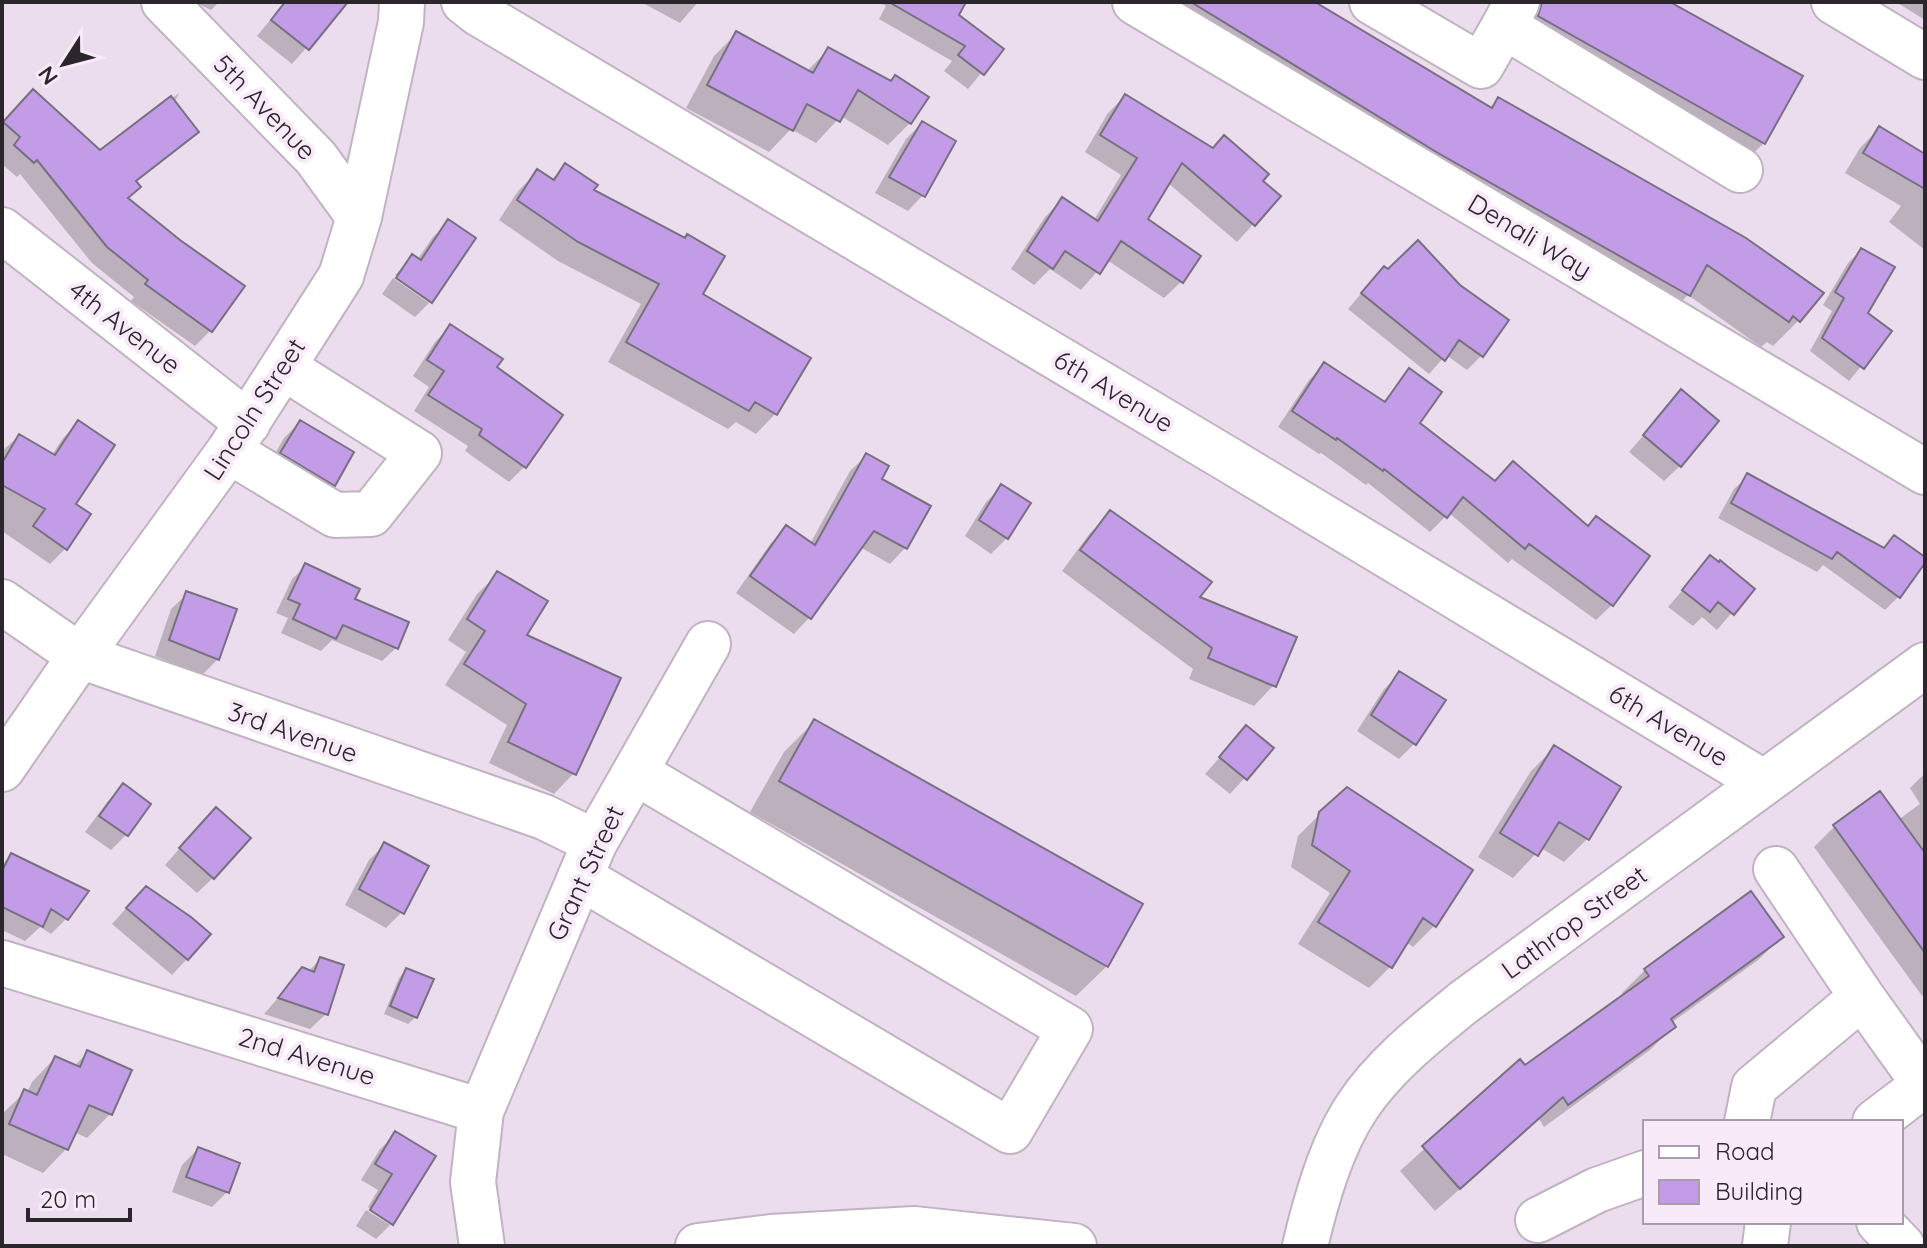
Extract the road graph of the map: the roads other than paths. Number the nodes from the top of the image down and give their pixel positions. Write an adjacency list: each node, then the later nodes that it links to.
1 (164, 2): 10 (street, 5th Avenue)
2 (402, 2): 10 (street, Lincoln Street)
3 (464, 2): 21 (street, 6th Avenue)
4 (1135, 2): 14 (street, Denali Way)
5 (1372, 2): 7 (street)
6 (1834, 2): 8 (street)
7 (1510, 14): 9 (street)
8 (1925, 57)
9 (1740, 170)
10 (359, 217): 12 (street, Lincoln Street)
11 (2, 230): 13 (street, 4th Avenue)
12 (283, 367): 13 (street, Lincoln Street); 13 (street, 4th Avenue)
13 (239, 437): 17 (street, Lincoln Street)
14 (1925, 472)
15 (2, 602): 17 (street, 3rd Avenue)
16 (708, 644): 20 (street, Grant Street)
17 (80, 656): 19 (street, Lincoln Street); 22 (street, 3rd Avenue)
18 (1925, 665): 21 (street, Lathrop Street)
19 (2, 769)
20 (635, 772): 22 (street, Grant Street); 22 (street, 3rd Avenue)
21 (1763, 782): 37 (street, Lathrop Street)
22 (587, 859): 27 (street, Grant Street)
23 (1776, 869): 25 (street)
24 (2, 963): 27 (street, 2nd Avenue)
25 (1862, 997): 26 (street); 28 (street)
26 (1925, 1084): 29 (street)
27 (481, 1111): 34 (street)
28 (1747, 1120)
29 (1878, 1120)
30 (1643, 1174): 31 (street)
31 (1538, 1220)
32 (1768, 1224): 38 (street)
33 (1881, 1224): 39 (street)
34 (482, 1246)
35 (698, 1246): 36 (street)
36 (1074, 1246)
37 (1305, 1246)
38 (1765, 1246)
39 (1902, 1246)

